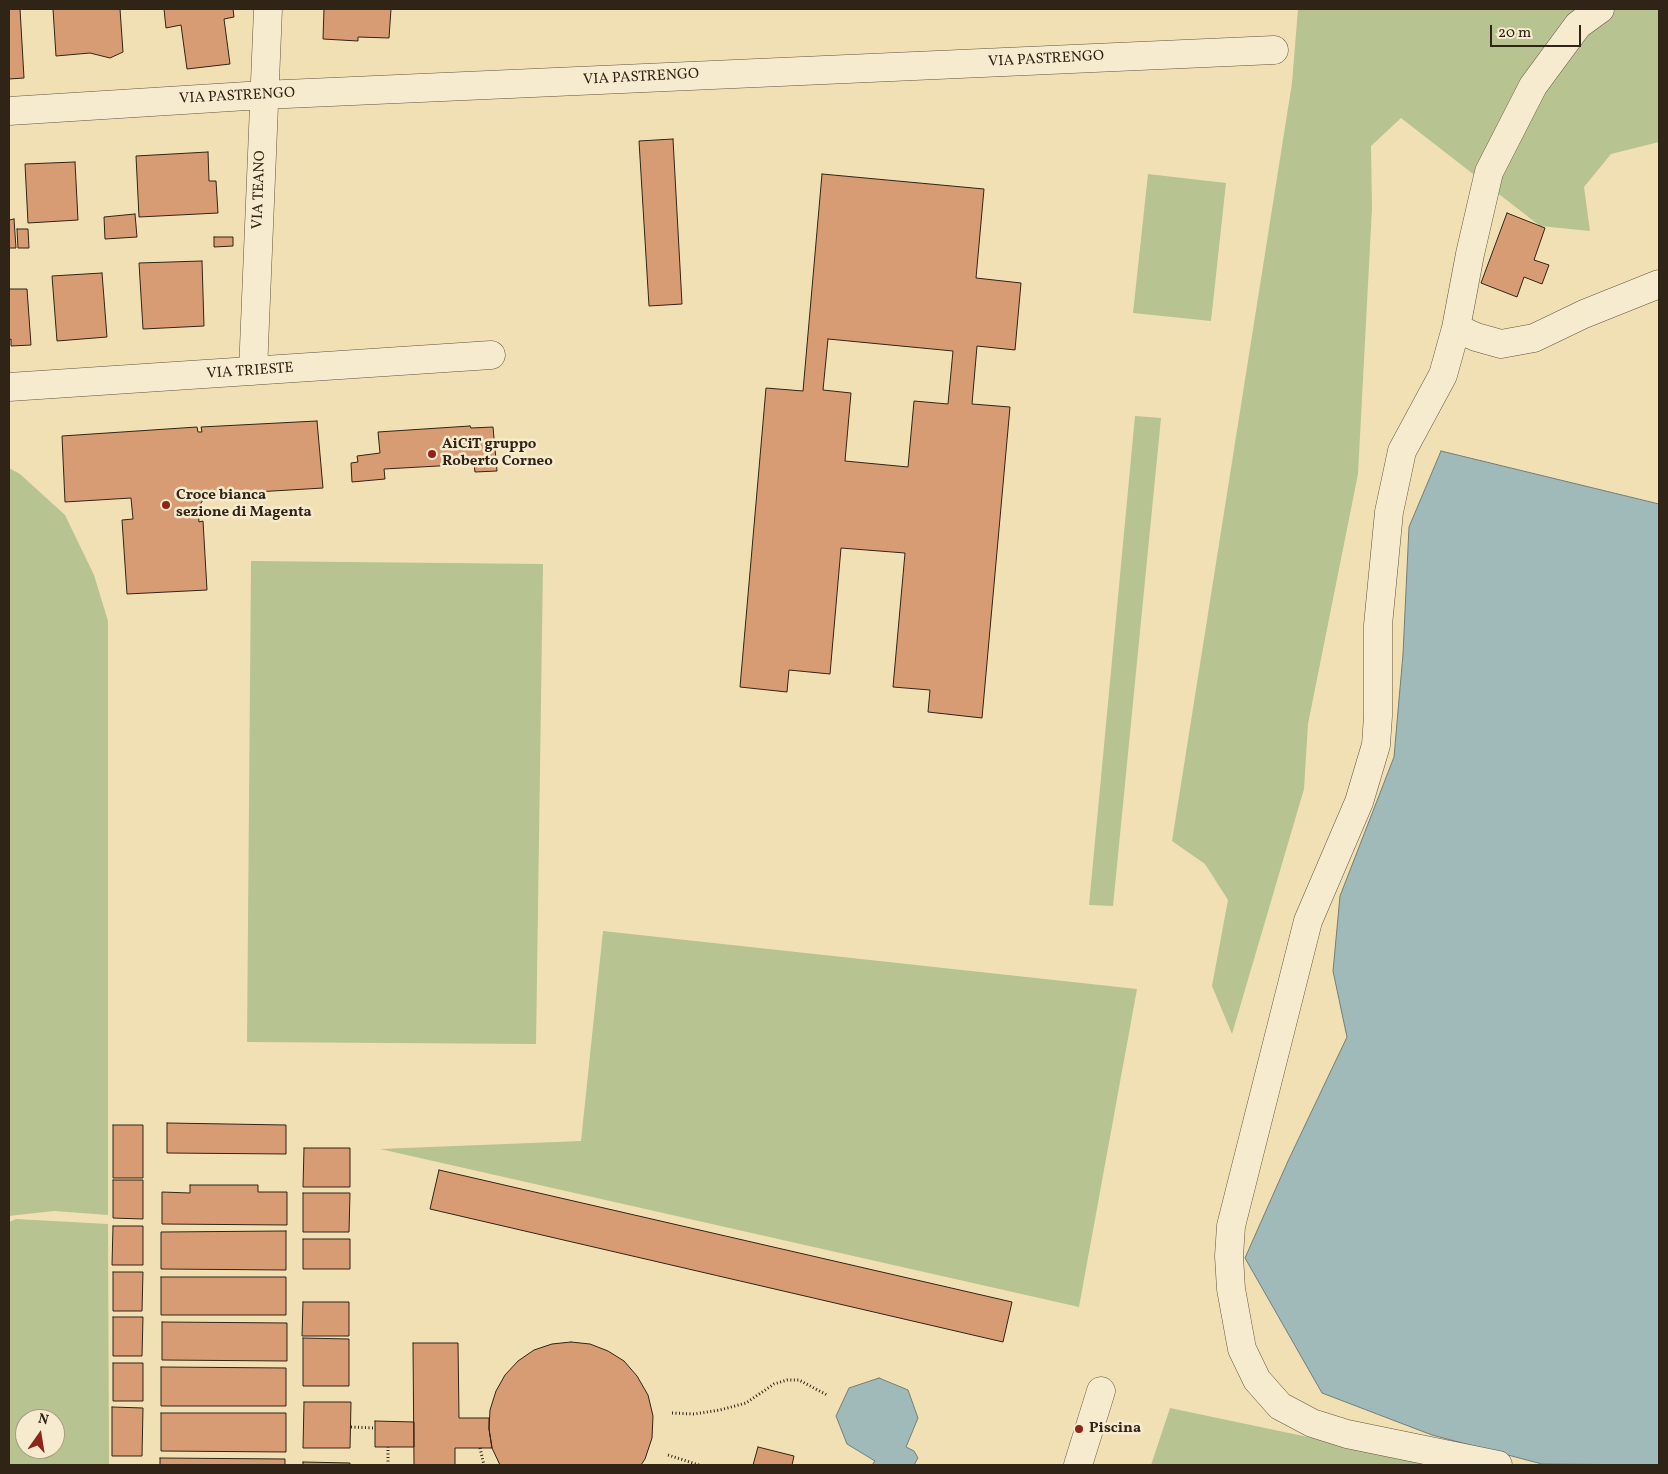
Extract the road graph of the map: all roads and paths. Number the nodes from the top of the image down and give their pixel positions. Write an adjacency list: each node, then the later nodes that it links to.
1 (268, 9): 4 (street, VIA TEANO)
2 (1600, 9): 7 (street)
3 (1274, 50): 4 (street, VIA PASTRENGO)
4 (263, 95): 5 (street, VIA PASTRENGO); 9 (street, VIA TEANO)
5 (9, 111)
6 (1659, 284): 7 (street)
7 (1456, 328): 23 (street)
8 (491, 355): 9 (street, VIA TRIESTE)
9 (253, 371): 10 (street, VIA TRIESTE)
10 (9, 387)
11 (1101, 1391): 22 (street)
12 (827, 1395): 13 (path)
13 (672, 1413)
14 (351, 1427): 15 (path)
15 (375, 1428)
16 (388, 1447): 19 (path)
17 (480, 1448): 20 (path)
18 (668, 1455): 21 (path)
19 (388, 1465)
20 (484, 1465)
21 (700, 1465)
22 (1078, 1465)
23 (1498, 1465)

